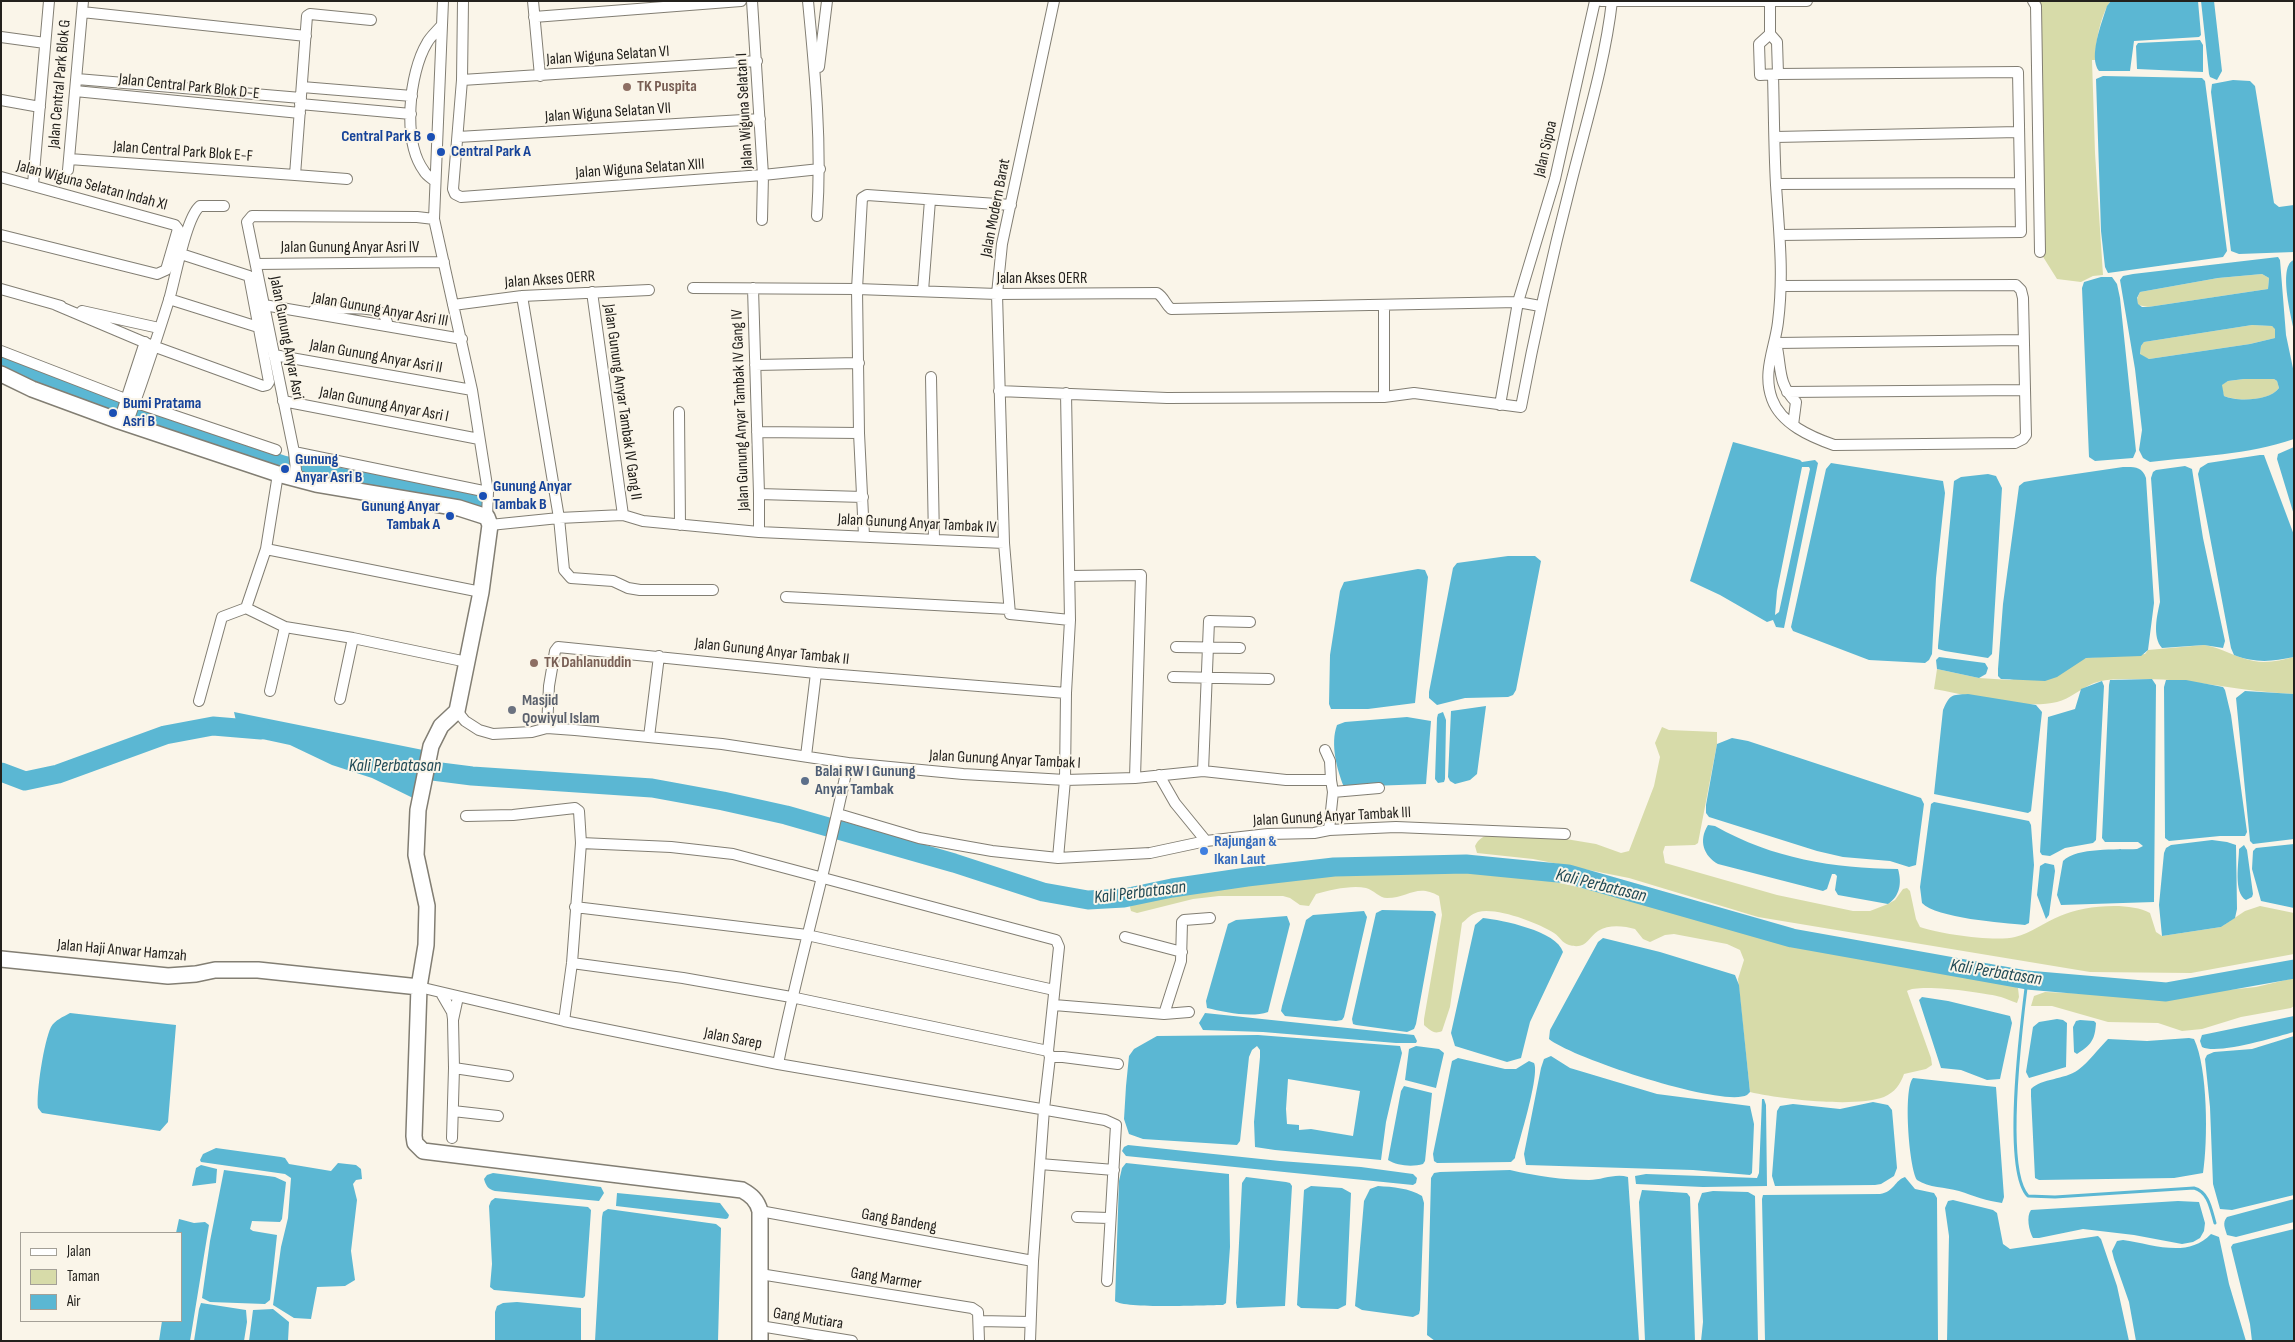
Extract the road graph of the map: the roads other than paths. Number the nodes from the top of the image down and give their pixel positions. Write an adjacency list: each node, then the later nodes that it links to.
1 (50, 1): 23 (street)
2 (442, 1): 19 (street)
3 (463, 1): 28 (street)
4 (534, 1): 17 (street)
5 (741, 1): 17 (street)
6 (752, 1): 24 (street, Jalan Wiguna Selatan I)
7 (808, 1): 29 (street)
8 (827, 1): 29 (street)
9 (1054, 1): 53 (street, Jalan Modern Barat)
10 (1595, 1): 75 (street, Jalan Sipoa)
11 (1601, 1): 15 (street)
12 (1770, 1): 13 (street); 15 (street); 20 (street)
13 (1807, 1)
14 (2033, 1): 60 (street)
15 (1612, 2): 80 (street)
16 (82, 7): 21 (street); 27 (street, Jalan Central Park Blok G)
17 (534, 17): 26 (street)
18 (371, 20): 21 (street)
19 (442, 25): 32 (street); 48 (street)
20 (1770, 34): 25 (street); 25 (street)
21 (306, 36): 30 (street)
22 (1, 37): 23 (street)
23 (45, 43): 35 (street)
24 (757, 60): 26 (street, Jalan Wiguna Selatan VI); 37 (street, Jalan Wiguna Selatan I)
25 (1776, 75): 38 (street); 40 (street)
26 (540, 76): 28 (street, Jalan Wiguna Selatan VI)
27 (76, 79): 31 (street, Jalan Central Park Blok G); 34 (street, Jalan Central Park Blok D-E)
28 (462, 80): 39 (street)
29 (816, 86): 42 (street)
30 (302, 87): 32 (street); 34 (street)
31 (75, 91): 34 (street, Jalan Central Park Blok D-E); 41 (street, Jalan Central Park Blok G)
32 (412, 96): 36 (street)
33 (1, 100): 35 (street)
34 (300, 105): 36 (street); 44 (street)
35 (40, 106): 50 (street)
36 (411, 114): 48 (street)
37 (760, 118): 39 (street, Jalan Wiguna Selatan VII); 45 (street, Jalan Wiguna Selatan I)
38 (2019, 132): 40 (street); 49 (street)
39 (458, 137): 45 (street, Jalan Wiguna Selatan XIII)
40 (1775, 137): 51 (street)
41 (69, 159): 43 (street, Jalan Central Park Blok G); 44 (street, Jalan Central Park Blok E-F)
42 (820, 169): 45 (street, Jalan Wiguna Selatan XIII); 55 (street)
43 (68, 170)
44 (296, 175): 47 (street, Jalan Central Park Blok E-F)
45 (764, 175): 57 (street, Jalan Wiguna Selatan I)
46 (1, 177): 50 (street, Jalan Wiguna Selatan Indah XI)
47 (347, 179)
48 (435, 182): 56 (street)
49 (2020, 183): 51 (street); 59 (street)
50 (32, 184): 58 (street, Jalan Wiguna Selatan Indah XI)
51 (1776, 184): 59 (street)
52 (930, 200): 53 (street); 67 (street); 70 (street)
53 (1011, 205): 72 (street, Jalan Modern Barat)
54 (224, 206): 61 (street)
55 (817, 216)
56 (434, 219): 62 (street); 63 (street, Jalan Gunung Anyar Asri)
57 (762, 220)
58 (1, 235)
59 (1780, 235): 64 (street)
60 (2040, 252)
61 (181, 254): 74 (street); 81 (street)
62 (444, 262): 63 (street, Jalan Gunung Anyar Asri IV); 78 (street)
63 (256, 264): 77 (street, Jalan Gunung Anyar Asri)
64 (1782, 286): 84 (street); 86 (street)
65 (693, 288): 66 (street, Jalan Akses OERR)
66 (752, 288): 67 (street, Jalan Akses OERR); 90 (street, Jalan Gunung Anyar Tambak IV Gang IV)
67 (857, 288): 70 (street, Jalan Akses OERR); 89 (street)
68 (1, 289): 76 (street)
69 (649, 290): 71 (street, Jalan Akses OERR)
70 (923, 291): 72 (street, Jalan Akses OERR)
71 (592, 292): 73 (street, Jalan Akses OERR); 114 (street, Jalan Gunung Anyar Tambak IV Gang II)
72 (997, 294): 79 (street, Jalan Akses OERR); 95 (street, Jalan Modern Barat)
73 (522, 296): 78 (street, Jalan Akses OERR); 115 (street)
74 (169, 299): 81 (street); 82 (street)
75 (1518, 302): 79 (street); 80 (street); 100 (street, Jalan Sipoa)
76 (56, 305): 82 (street); 85 (street)
77 (264, 305): 83 (street, Jalan Gunung Anyar Asri III); 88 (street, Jalan Gunung Anyar Asri)
78 (453, 305): 83 (street)
79 (1384, 305): 98 (street)
80 (1540, 306): 100 (street)
81 (258, 327): 85 (street)
82 (159, 328): 85 (street)
83 (462, 339): 93 (street)
84 (2022, 340): 86 (street); 94 (street)
85 (149, 344): 101 (street)
86 (1776, 344): 96 (street); 103 (street)
87 (1, 352): 101 (street)
88 (274, 354): 93 (street, Jalan Gunung Anyar Asri II); 99 (street, Jalan Gunung Anyar Asri)
89 (859, 363): 90 (street); 105 (street)
90 (755, 365): 104 (street, Jalan Gunung Anyar Tambak IV Gang IV)
91 (1, 374): 101 (street)
92 (931, 377): 120 (street)
93 (472, 390): 106 (street)
94 (2024, 390): 96 (street); 103 (street)
95 (999, 391): 97 (street); 121 (street, Jalan Modern Barat)
96 (1787, 392): 103 (street)
97 (1066, 393): 98 (street); 123 (street)
98 (1384, 397): 100 (street)
99 (283, 402): 106 (street, Jalan Gunung Anyar Asri I); 108 (street, Jalan Gunung Anyar Asri)
100 (1500, 405)
101 (127, 411): 107 (street); 109 (street)
102 (678, 412): 117 (street)
103 (1793, 425)
104 (757, 432): 105 (street); 112 (street, Jalan Gunung Anyar Tambak IV Gang IV)
105 (859, 433): 113 (street)
106 (479, 439): 111 (street)
107 (276, 450)
108 (295, 454): 110 (street, Jalan Gunung Anyar Asri); 111 (street)
109 (278, 474): 110 (street); 122 (street)
110 (296, 474): 116 (street)
111 (488, 492): 116 (street)
112 (759, 494): 113 (street); 118 (street, Jalan Gunung Anyar Tambak IV Gang IV)
113 (862, 497): 119 (street)
114 (623, 515): 115 (street, Jalan Gunung Anyar Tambak IV); 117 (street, Jalan Gunung Anyar Tambak IV)
115 (559, 518): 116 (street, Jalan Gunung Anyar Tambak IV); 124 (street)
116 (488, 521): 125 (street)
117 (680, 525): 118 (street, Jalan Gunung Anyar Tambak IV)
118 (759, 532): 119 (street, Jalan Gunung Anyar Tambak IV)
119 (864, 536): 120 (street, Jalan Gunung Anyar Tambak IV)
120 (934, 540): 121 (street, Jalan Gunung Anyar Tambak IV)
121 (1004, 543): 128 (street, Jalan Gunung Anyar Tambak IV)
122 (266, 549): 125 (street); 127 (street)
123 (1070, 576): 129 (street); 154 (street)
124 (712, 590)
125 (481, 592): 137 (street)
126 (786, 597): 128 (street)
127 (246, 608): 131 (street); 145 (street)
128 (1009, 608): 129 (street)
129 (1070, 620): 143 (street)
130 (1250, 622): 134 (street)
131 (285, 627): 132 (street); 142 (street)
132 (353, 638): 137 (street); 144 (street)
133 (1176, 647): 134 (street)
134 (1209, 648): 135 (street); 140 (street)
135 (1240, 648)
136 (659, 656): 138 (street, Jalan Gunung Anyar Tambak II); 147 (street, Jalan Gunung Anyar Tambak II); 148 (street)
137 (467, 662): 146 (street)
138 (816, 672): 143 (street, Jalan Gunung Anyar Tambak II); 150 (street)
139 (1173, 676): 140 (street)
140 (1208, 677): 141 (street); 152 (street)
141 (1269, 679)
142 (270, 691)
143 (1066, 693): 155 (street)
144 (340, 698)
145 (199, 701)
146 (457, 711): 147 (street, Jalan Gunung Anyar Tambak I); 174 (street)
147 (547, 728): 148 (street, Jalan Gunung Anyar Tambak I)
148 (649, 737): 150 (street, Jalan Gunung Anyar Tambak I)
149 (1325, 750): 156 (street)
150 (806, 756): 151 (street, Jalan Gunung Anyar Tambak I)
151 (848, 763): 155 (street, Jalan Gunung Anyar Tambak I); 160 (street)
152 (1203, 771): 153 (street, Jalan Gunung Anyar Tambak I); 156 (street, Jalan Gunung Anyar Tambak I)
153 (1160, 775): 154 (street, Jalan Gunung Anyar Tambak I); 163 (street)
154 (1134, 778): 155 (street, Jalan Gunung Anyar Tambak I)
155 (1060, 780): 165 (street)
156 (1331, 780): 158 (street)
157 (1379, 788): 158 (street)
158 (1333, 792): 161 (street)
159 (466, 816): 164 (street)
160 (837, 817): 165 (street, Jalan Gunung Anyar Tambak III); 166 (street)
161 (1329, 830): 162 (street, Jalan Gunung Anyar Tambak III); 163 (street, Jalan Gunung Anyar Tambak III)
162 (1565, 834)
163 (1206, 841): 165 (street, Jalan Gunung Anyar Tambak III)
164 (581, 844): 166 (street); 167 (street)
165 (1058, 858)
166 (821, 876): 169 (street); 175 (street)
167 (575, 907): 169 (street); 173 (street)
168 (1210, 918): 171 (street)
169 (807, 935): 175 (street); 178 (street)
170 (1125, 937): 171 (street)
171 (1182, 952): 181 (street)
172 (1, 959): 174 (street, Jalan Haji Anwar Hamzah)
173 (572, 963): 178 (street); 183 (street)
174 (419, 987): 176 (street, Jalan Sarep); 195 (street)
175 (1054, 990): 179 (street)
176 (443, 996): 177 (street, Jalan Sarep); 182 (street)
177 (458, 997): 182 (street); 183 (street, Jalan Sarep)
178 (791, 997): 184 (street); 185 (street)
179 (1058, 1005): 181 (street); 184 (street)
180 (1189, 1012): 181 (street)
181 (1164, 1014)
182 (453, 1016): 187 (street)
183 (564, 1020): 185 (street, Jalan Sarep)
184 (1049, 1054): 186 (street); 189 (street)
185 (778, 1064): 189 (street, Jalan Sarep)
186 (1118, 1064)
187 (454, 1068): 188 (street); 190 (street)
188 (508, 1076)
189 (1048, 1110): 193 (street); 194 (street, Jalan Sarep)
190 (453, 1111): 191 (street); 192 (street)
191 (498, 1116)
192 (452, 1138)
193 (1045, 1164): 194 (street); 198 (street)
194 (1114, 1170): 197 (street)
195 (760, 1211): 198 (street, Gang Bandeng); 199 (street)
196 (1077, 1217): 197 (street)
197 (1109, 1218): 200 (street)
198 (1033, 1261): 202 (street)
199 (760, 1274): 201 (street, Gang Marmer); 203 (street)
200 (1107, 1281)
201 (982, 1321): 202 (street); 205 (street)
202 (1030, 1322): 206 (street)
203 (760, 1334): 204 (street, Gang Mutiara)
204 (852, 1341)
205 (979, 1341)
206 (1030, 1341)

